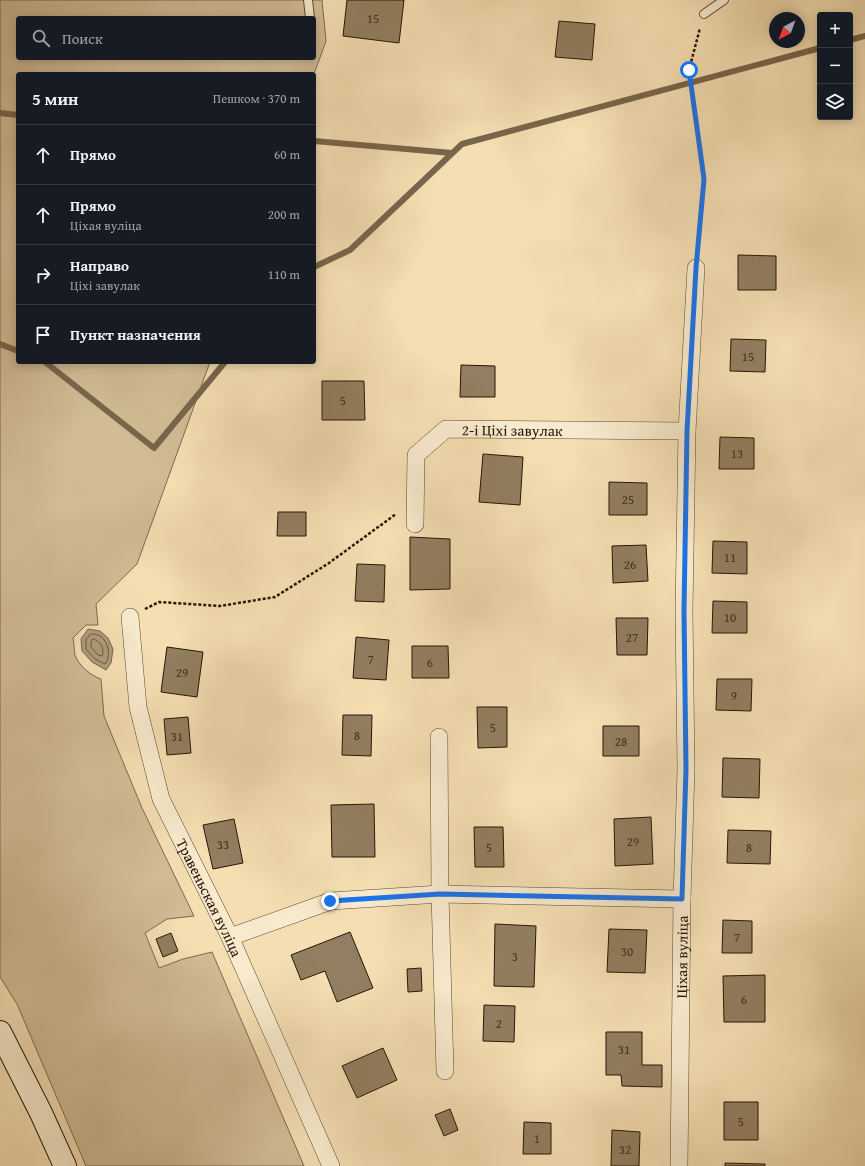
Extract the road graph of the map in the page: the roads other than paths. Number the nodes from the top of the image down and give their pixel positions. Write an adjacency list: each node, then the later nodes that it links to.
1 (308, 0): 4 (lane)
2 (724, 0): 3 (lane)
3 (704, 14)
4 (310, 16)
5 (696, 268): 6 (street, Ціхая вуліца)
6 (687, 431): 7 (street, 2-і Ціхі завулак); 11 (street, Ціхая вуліца)
7 (415, 524)
8 (130, 617): 12 (street, Травеньская вуліца)
9 (439, 737): 10 (street)
10 (440, 894): 11 (street); 12 (street); 14 (street)
11 (682, 899): 17 (street, Ціхая вуліца)
12 (230, 937): 16 (street, Травеньская вуліца)
13 (0, 1032): 15 (main road)
14 (444, 1072)
15 (65, 1166)
16 (331, 1166)
17 (679, 1166)

